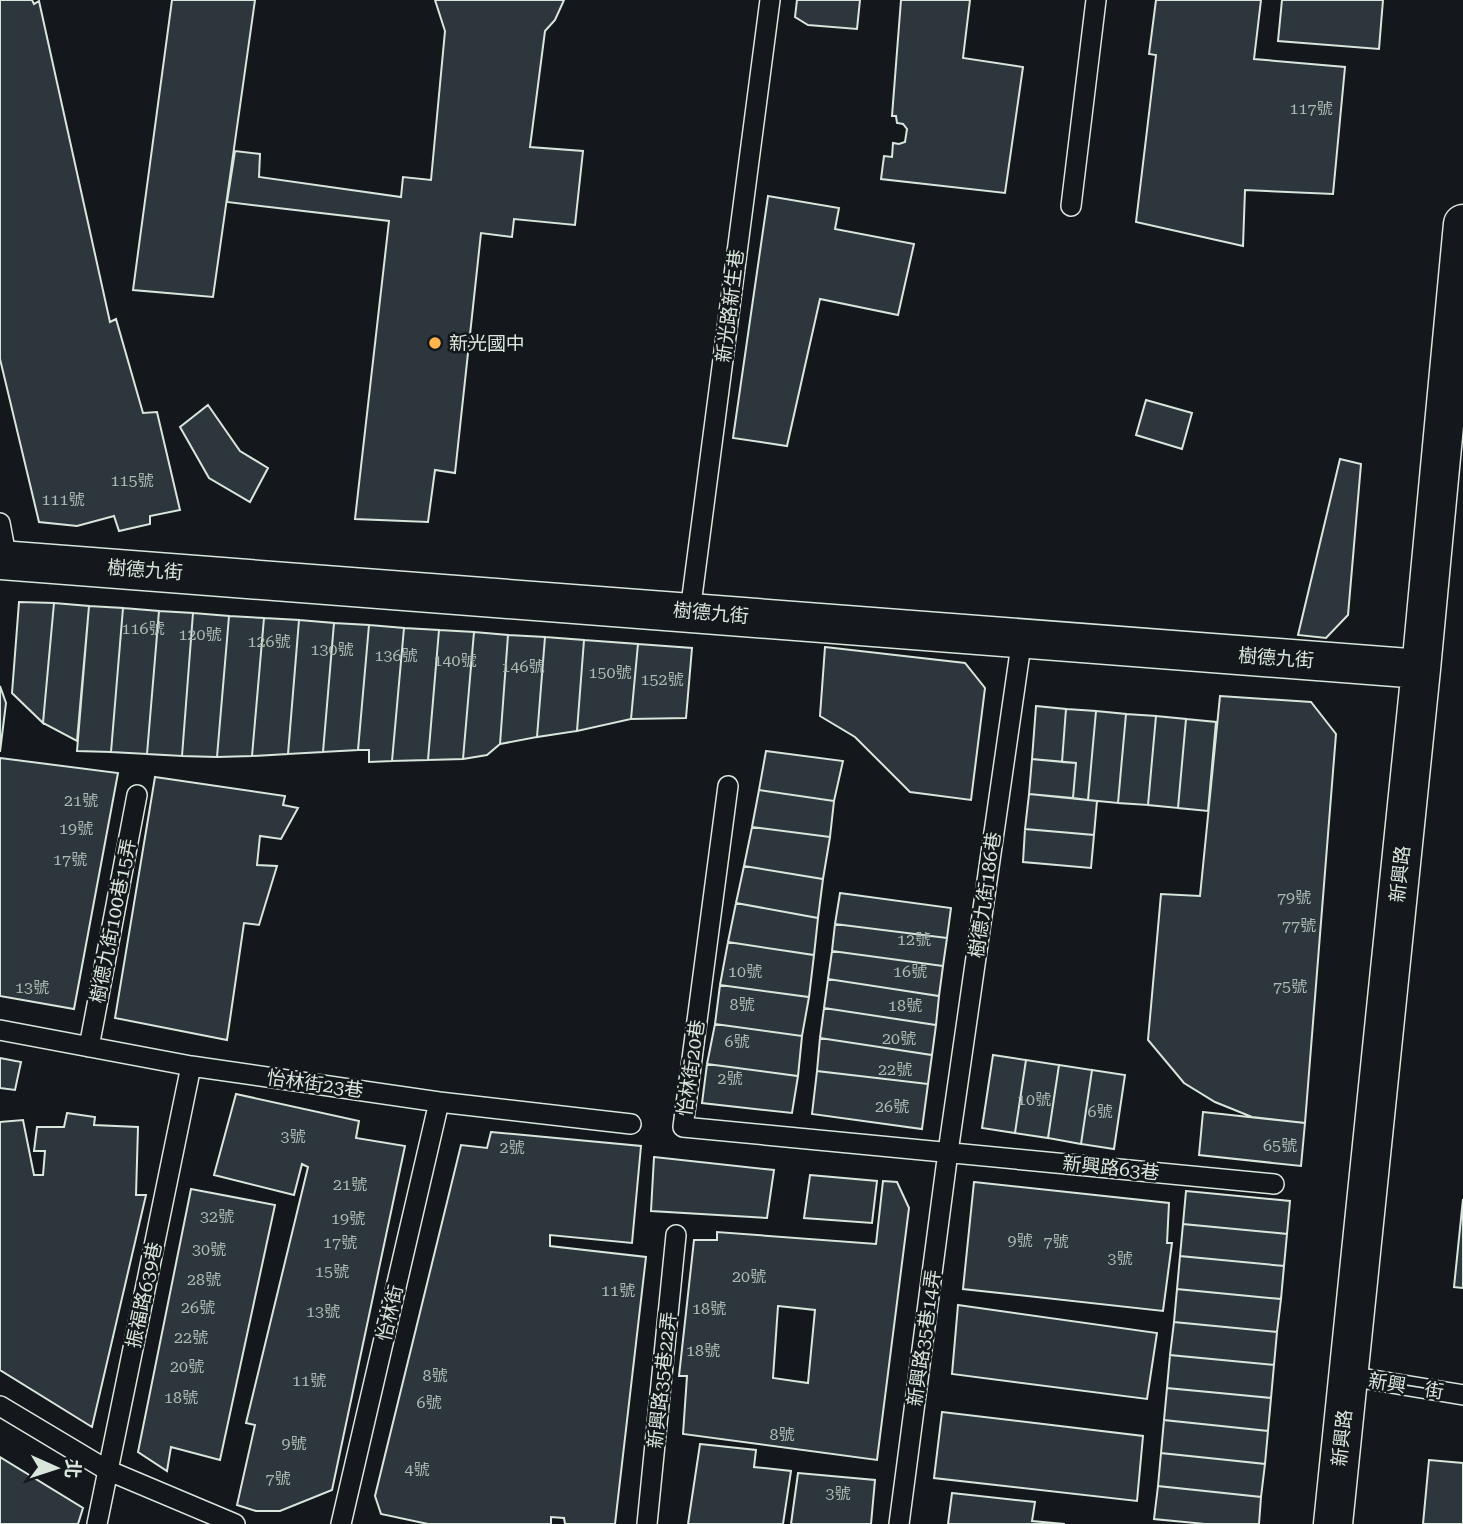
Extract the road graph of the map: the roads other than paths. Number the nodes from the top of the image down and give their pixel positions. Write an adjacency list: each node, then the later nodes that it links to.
1 (770, 0): 7 (lane, 新光路新生巷)
2 (1096, 0): 3 (lane)
3 (1071, 206)
4 (1463, 224): 9 (street, 新興路)
5 (0, 523): 6 (lane)
6 (4, 560): 7 (street, 樹德九街)
7 (690, 612): 8 (street, 樹德九街)
8 (1022, 638): 9 (street, 樹德九街); 17 (lane, 樹德九街186巷)
9 (1421, 669): 20 (street, 新興路)
10 (728, 786): 17 (lane, 怡林街20巷)
11 (136, 795): 13 (lane, 樹德九街100巷15弄)
12 (0, 1030): 13 (lane)
13 (89, 1048): 14 (lane)
14 (191, 1066): 15 (lane, 怡林街23巷); 23 (lane, 振福路639巷)
15 (439, 1102): 16 (lane); 26 (lane, 怡林街)
16 (631, 1124)
17 (948, 1152): 18 (lane, 新興路63巷); 28 (lane, 新興路35巷14弄)
18 (1274, 1184)
19 (676, 1235): 27 (lane, 新興路35巷22弄)
20 (1349, 1376): 21 (lane, 新興一街); 29 (street, 新興路)
21 (1463, 1395)
22 (0, 1406): 23 (lane)
23 (107, 1470): 24 (lane, 振福路639巷); 25 (lane)
24 (97, 1524)
25 (235, 1524)
26 (341, 1524)
27 (647, 1524)
28 (899, 1524)
29 (1333, 1524)

